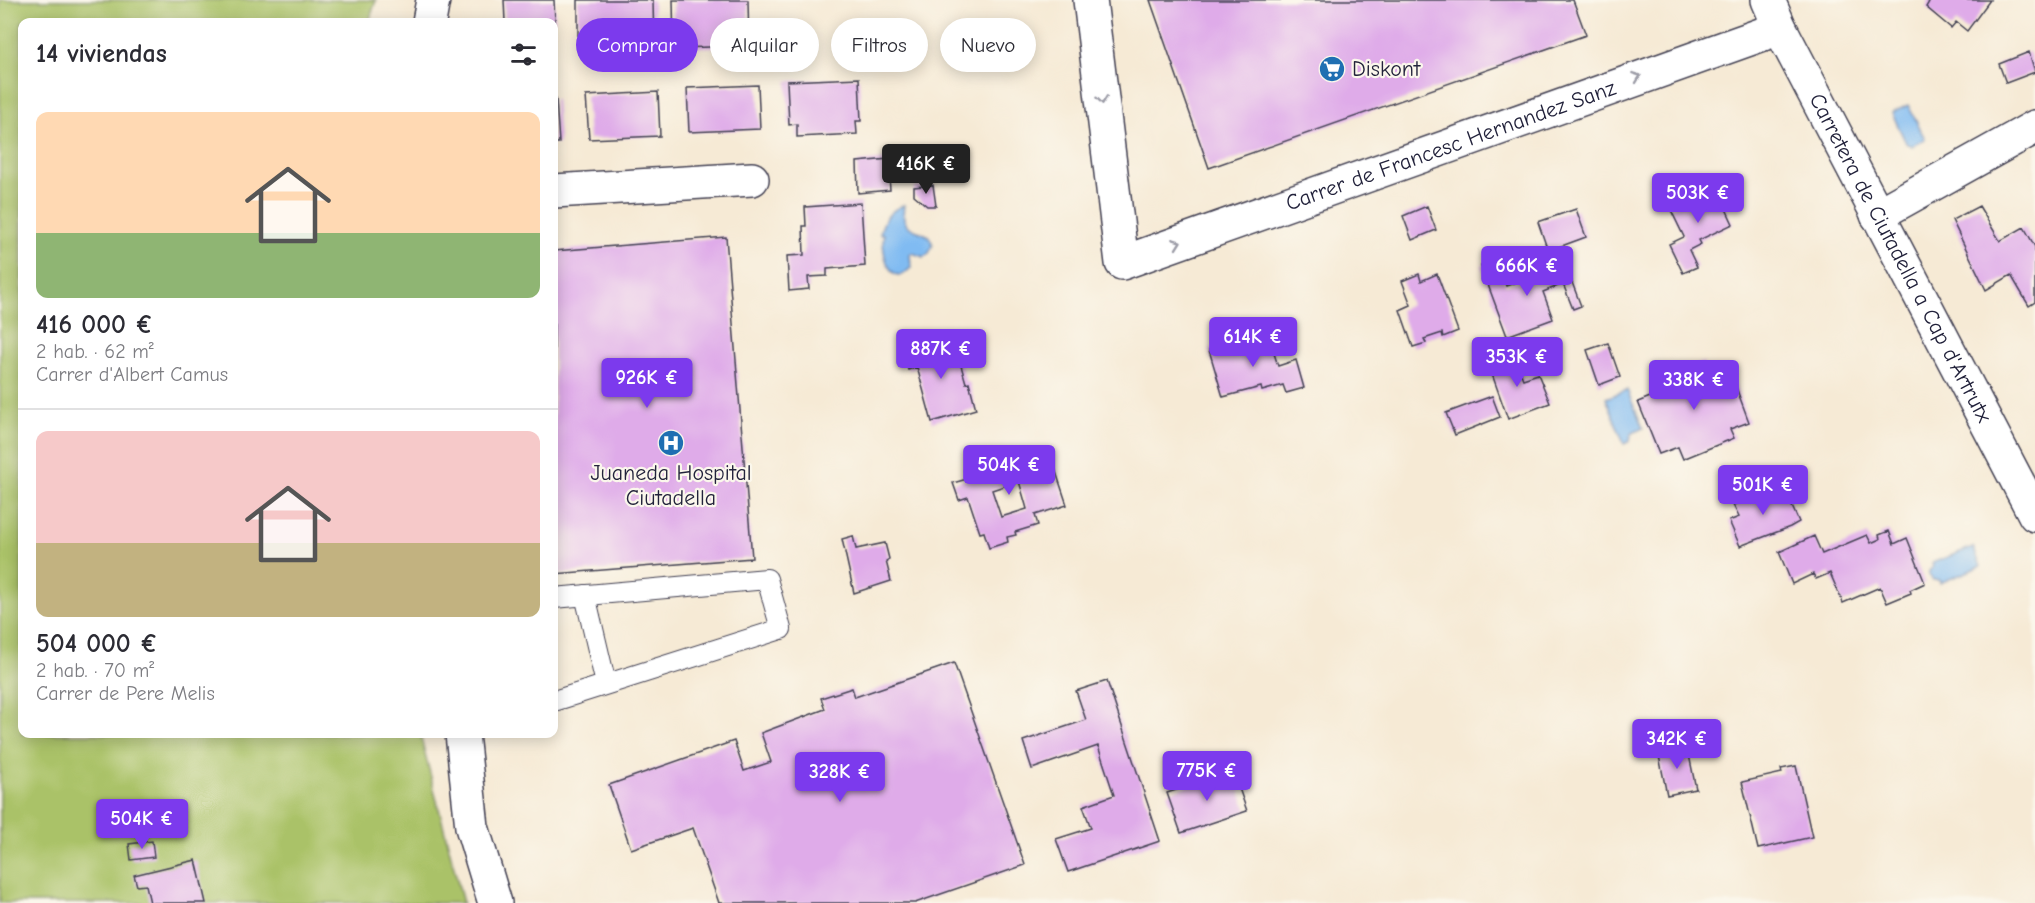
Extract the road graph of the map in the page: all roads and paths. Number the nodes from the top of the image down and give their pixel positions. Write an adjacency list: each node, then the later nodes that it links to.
1 (433, 0): 4 (street)
2 (1090, 0): 3 (street, Carrer de Francesc Hernandez Sanz, one-way to 3)
3 (1774, 14): 8 (street, Carretera de Ciutadella a Cap d'Artrutx)
4 (430, 18)
5 (2035, 127): 8 (street)
6 (752, 179): 7 (street)
7 (558, 191)
8 (1877, 215): 9 (street, Carretera de Ciutadella a Cap d'Artrutx)
9 (2035, 515)
10 (585, 595): 11 (lane); 12 (lane); 12 (lane)
11 (558, 598)
12 (606, 684): 13 (lane)
13 (558, 700)
14 (462, 738): 15 (street)
15 (495, 903)

